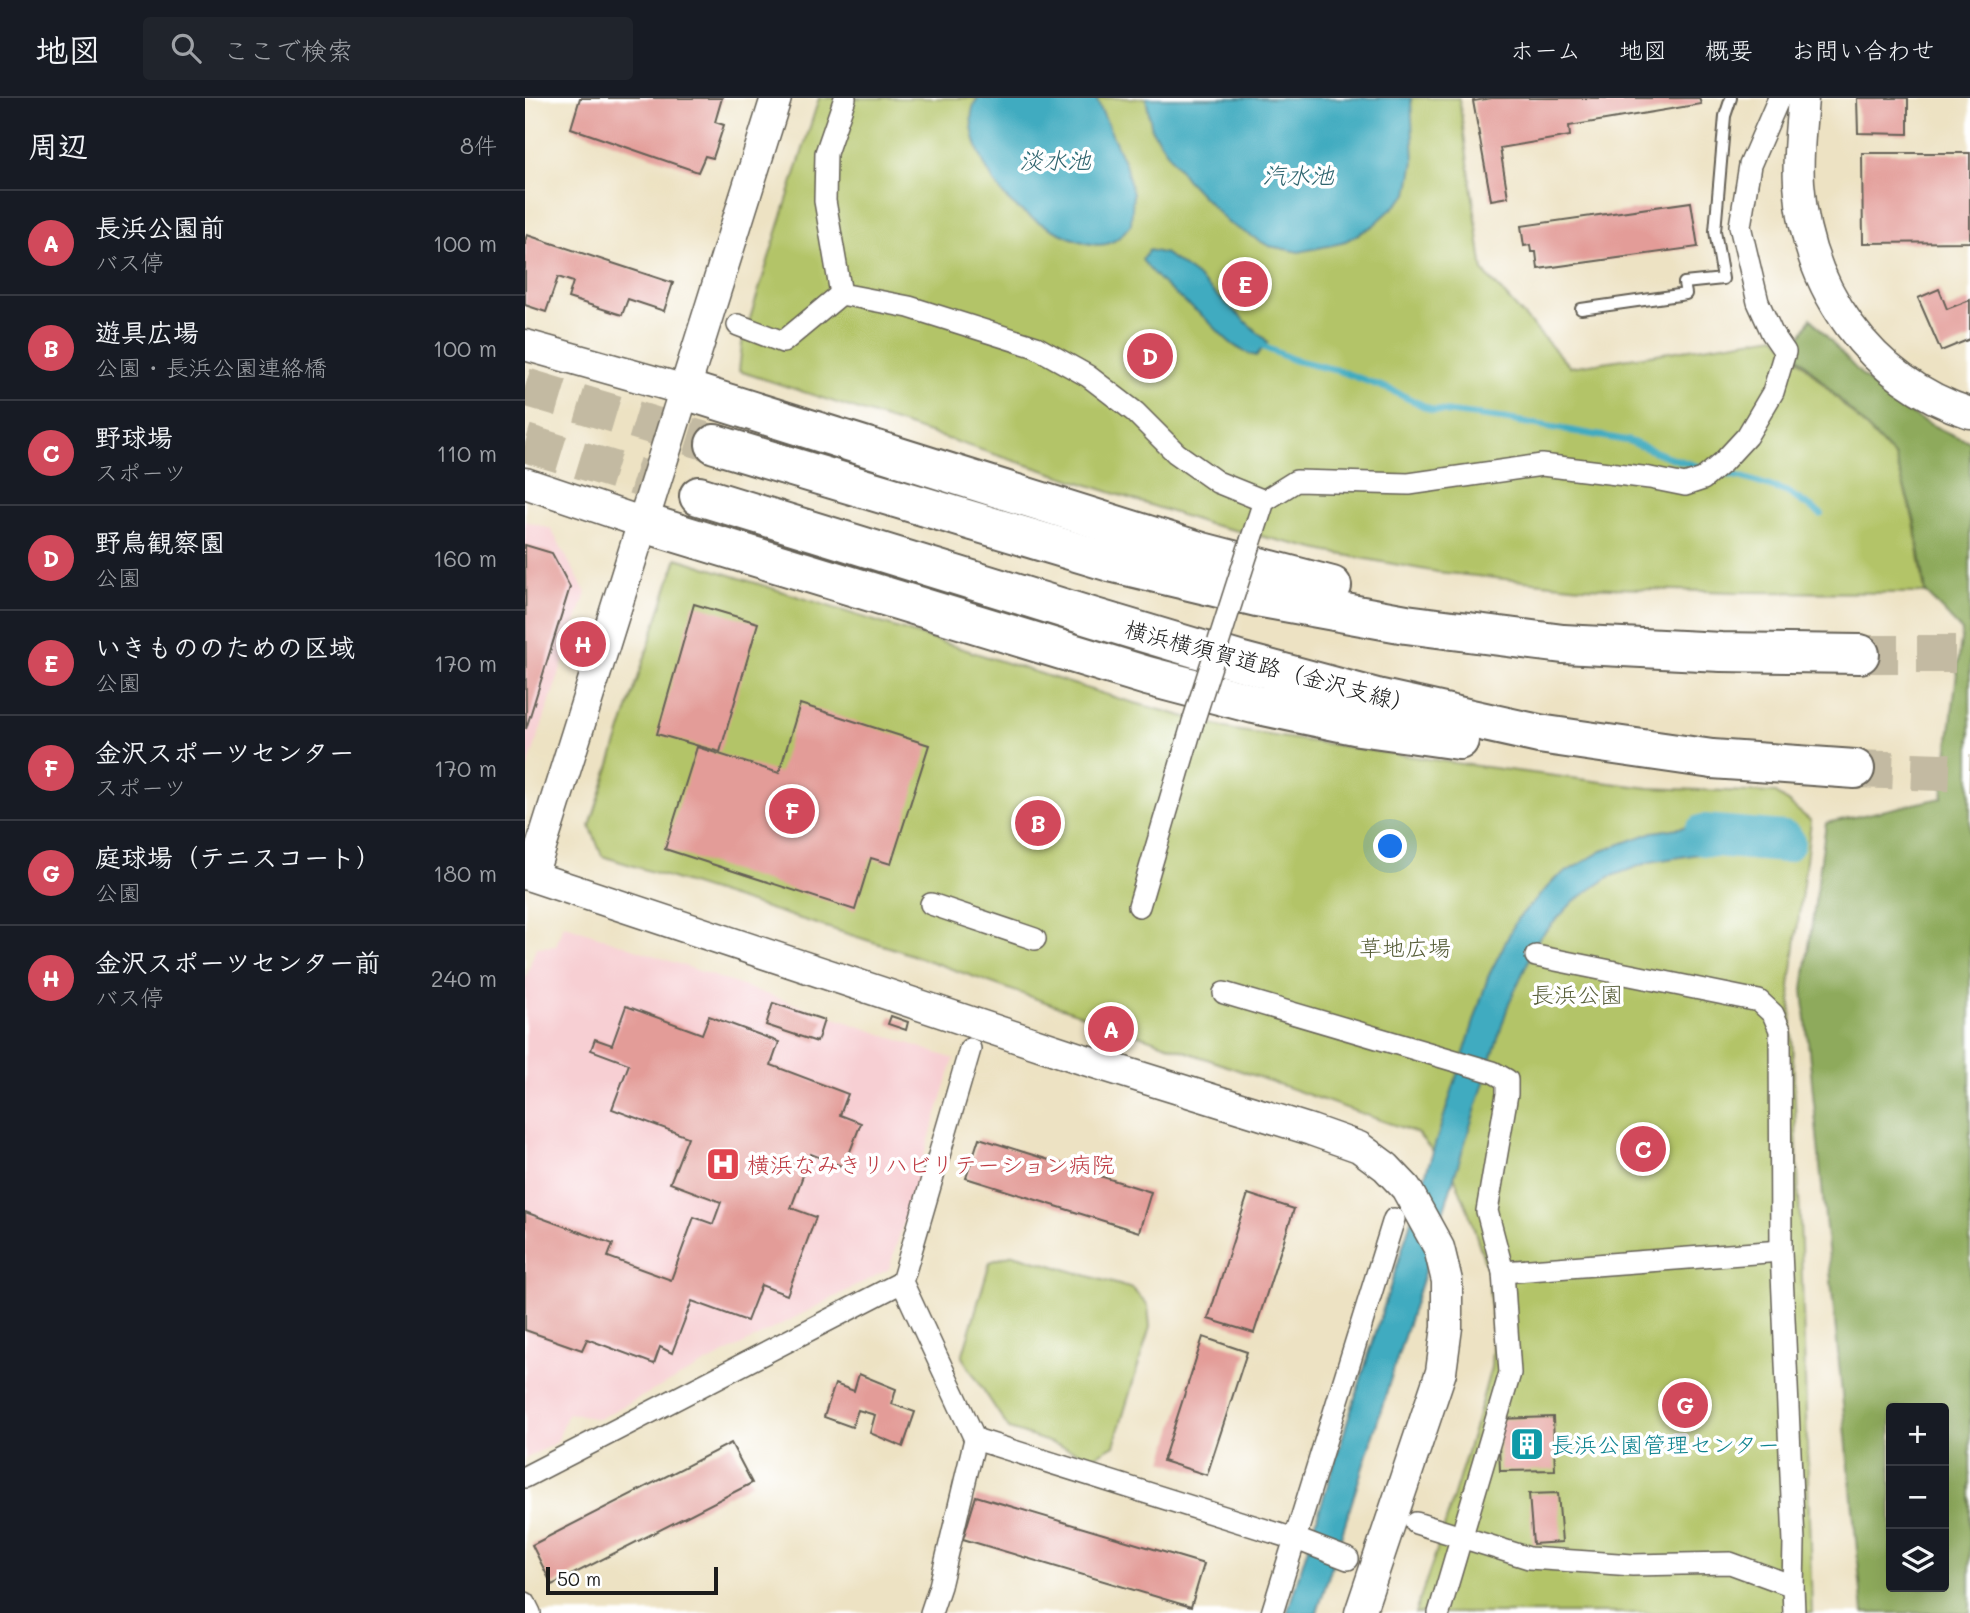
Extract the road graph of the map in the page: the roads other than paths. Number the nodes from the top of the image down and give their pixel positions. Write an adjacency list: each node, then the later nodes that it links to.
1 (776, 98): 10 (street)
2 (845, 98): 6 (street)
3 (1731, 98): 7 (lane)
4 (1779, 98): 15 (street)
5 (1803, 98): 11 (street)
6 (841, 294): 8 (street); 15 (street)
7 (1581, 309)
8 (739, 325)
9 (525, 345): 10 (street)
10 (685, 390): 16 (street); 17 (highway)
11 (1970, 413)
12 (715, 444): 17 (highway)
13 (525, 483): 16 (street)
14 (699, 496): 19 (highway, 横浜横須賀道路（金沢支線）)
15 (1264, 501): 23 (street, bridge)
16 (641, 522): 19 (highway); 21 (street)
17 (1721, 652): 18 (highway)
18 (1860, 654)
19 (1712, 759): 20 (highway, 横浜横須賀道路（金沢支線）)
20 (1855, 769)
21 (527, 882): 43 (street)
22 (931, 904): 24 (street)
23 (1139, 906)
24 (1035, 939)
25 (1536, 956): 29 (street)
26 (1224, 993): 30 (street)
27 (970, 1049): 31 (street)
28 (1394, 1219): 36 (street)
29 (1781, 1251): 30 (street); 38 (street)
30 (1503, 1272): 35 (street)
31 (902, 1282): 32 (street); 33 (street)
32 (975, 1439): 36 (street); 41 (street)
33 (525, 1477)
34 (1416, 1523): 35 (street)
35 (1462, 1539): 38 (street); 44 (street)
36 (1299, 1540): 37 (street); 42 (street)
37 (1347, 1559)
38 (1793, 1586): 45 (street)
39 (525, 1603): 40 (street)
40 (530, 1613)
41 (932, 1613)
42 (1272, 1613)
43 (1360, 1613)
44 (1439, 1613)
45 (1794, 1613)

